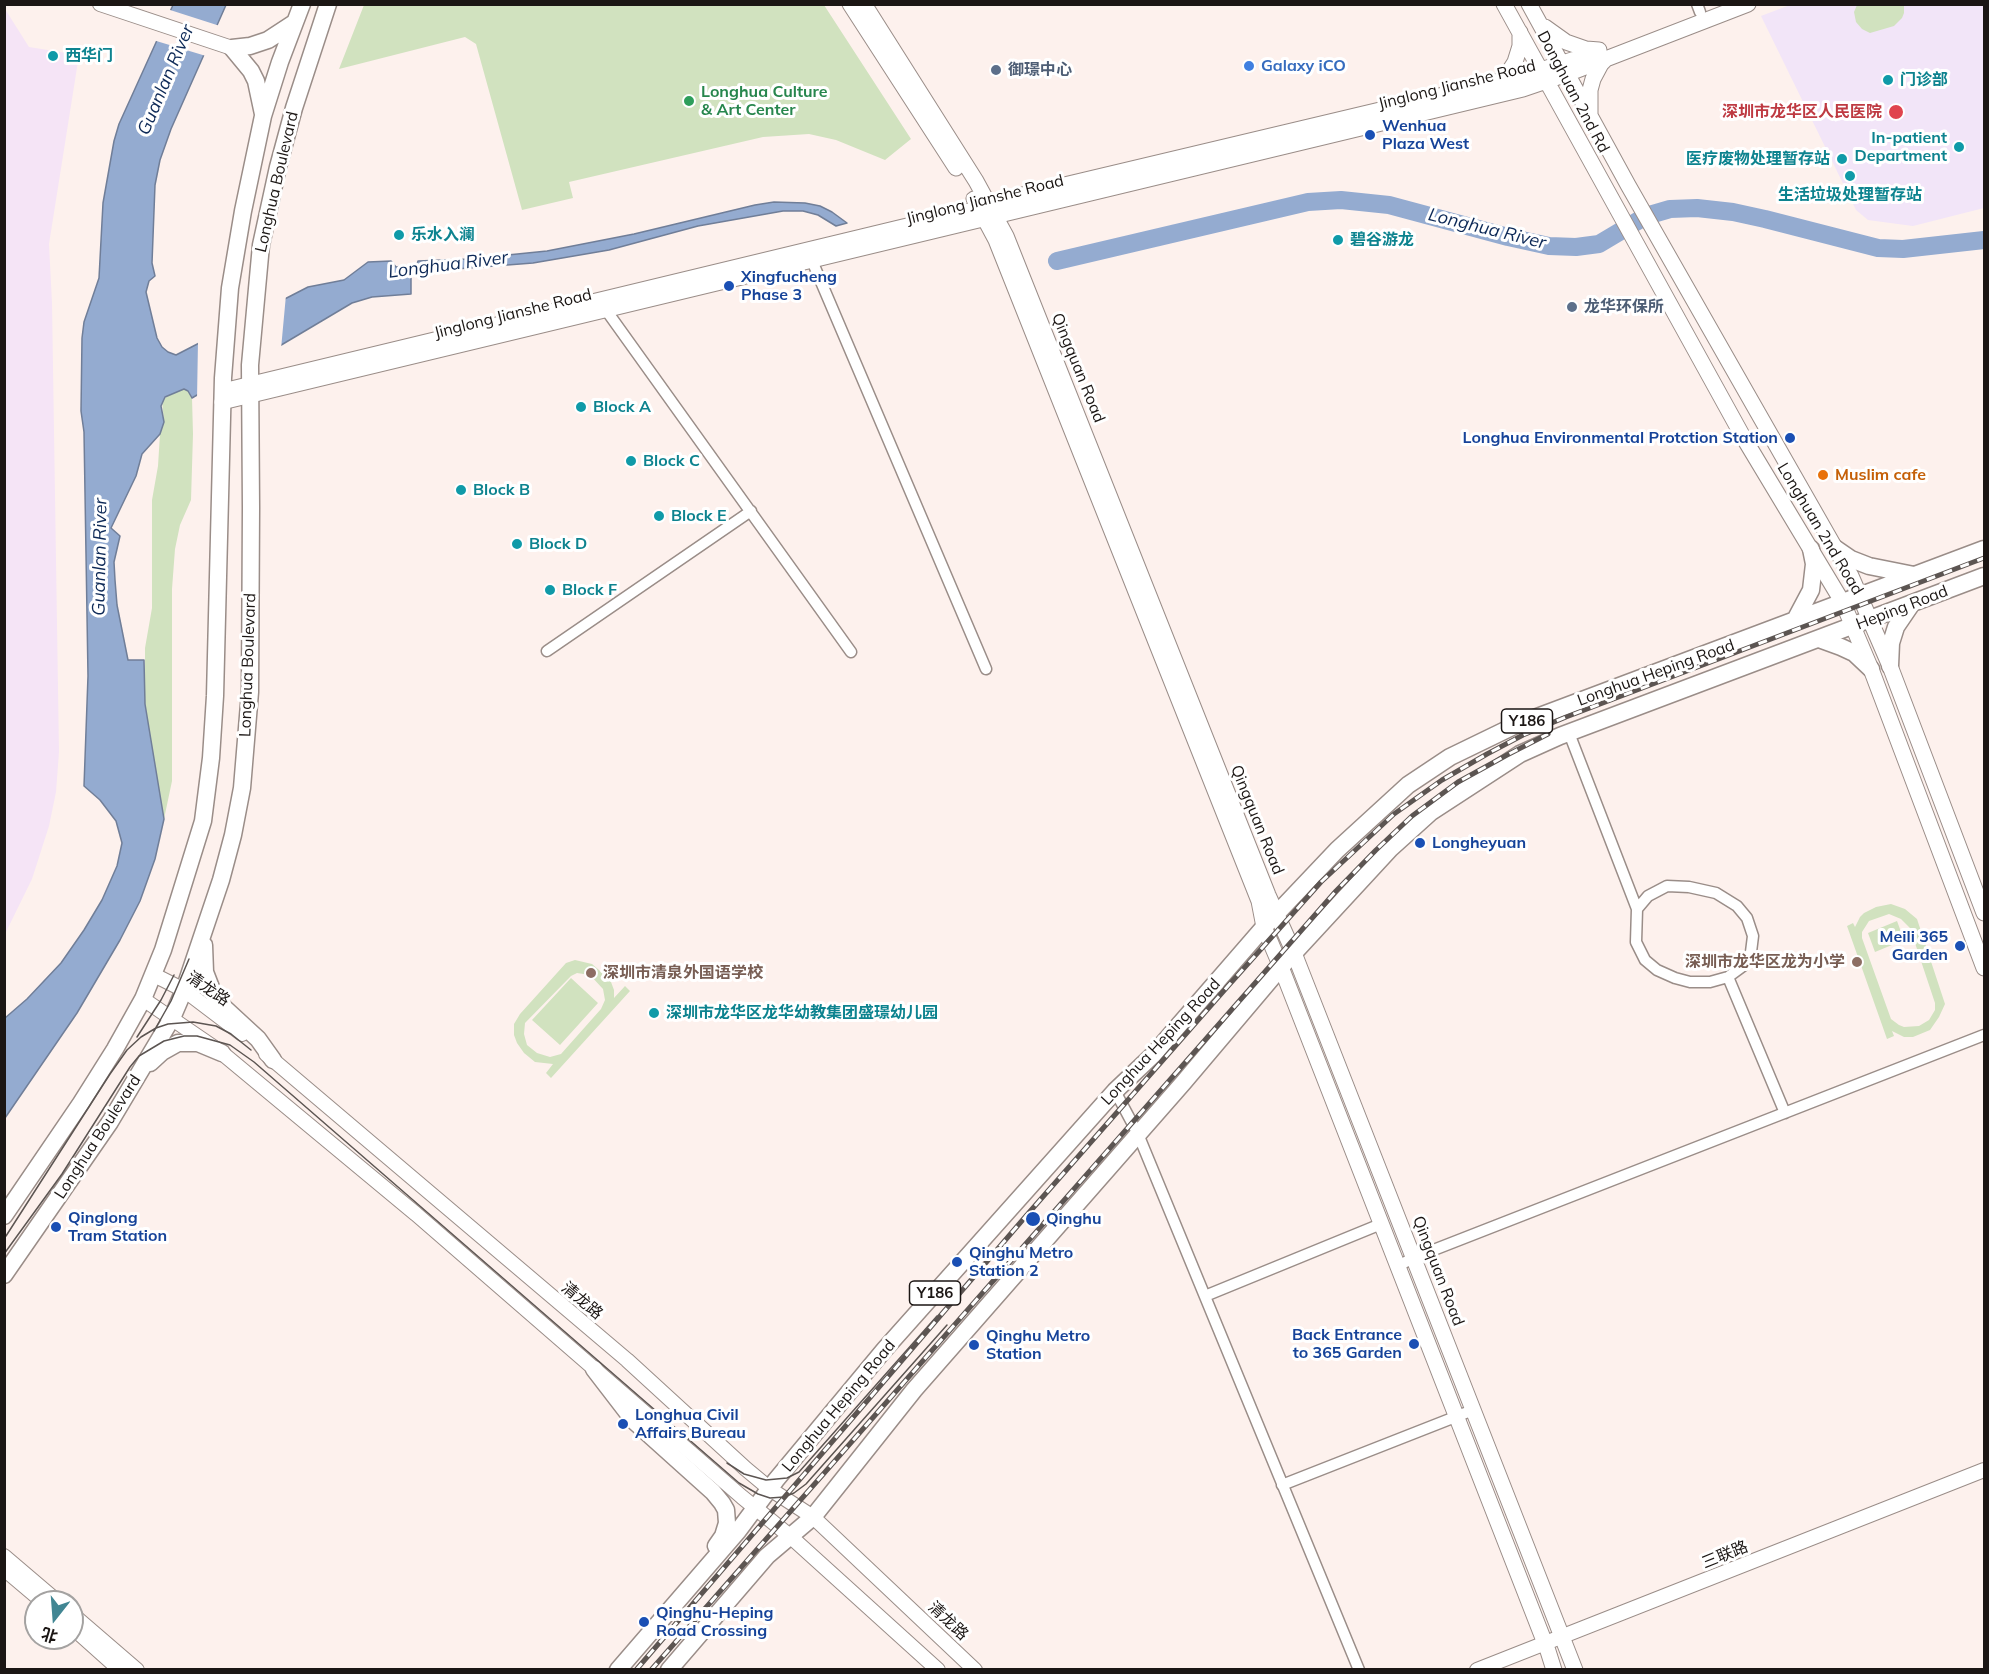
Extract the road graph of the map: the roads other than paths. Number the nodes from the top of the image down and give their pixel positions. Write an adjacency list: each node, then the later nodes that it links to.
1 (99, 4): 13 (street)
2 (302, 4): 10 (main road, Longhua Boulevard)
3 (328, 4): 26 (main road, Longhua Boulevard)
4 (1504, 4): 12 (main road, Donghuan 2nd Rd)
5 (1530, 4): 11 (main road, Donghuan 2nd Rd)
6 (1720, 4): 9 (main road, Jinglong Jianshe Road)
7 (1748, 4): 14 (main road, Jinglong Jianshe Road)
8 (861, 5): 22 (main road, Qingquan Road)
9 (1698, 8): 14 (main road, Jinglong Jianshe Road)
10 (295, 21): 13 (main road); 18 (main road, Longhua Boulevard)
11 (1539, 21): 14 (main road); 15 (main road, Donghuan 2nd Rd)
12 (1520, 32): 16 (main road, Donghuan 2nd Rd); 17 (main road)
13 (232, 48): 18 (main road)
14 (1604, 55): 15 (main road, Jinglong Jianshe Road); 19 (main road)
15 (1564, 69): 16 (main road, Jinglong Jianshe Road); 19 (main road, Donghuan 2nd Rd)
16 (1544, 76): 17 (main road, Jinglong Jianshe Road); 21 (main road, Donghuan 2nd Rd); 22 (main road, Jinglong Jianshe Road)
17 (1499, 81): 22 (main road, Jinglong Jianshe Road)
18 (263, 116): 25 (main road, Longhua Boulevard)
19 (1590, 119): 20 (main road, Donghuan 2nd Rd)
20 (1628, 185): 28 (main road, Longhuan 2nd Road)
21 (1610, 196): 29 (main road, Longhuan 2nd Road)
22 (987, 212): 23 (main road, Jinglong Jianshe Road); 47 (main road, Qingquan Road); 50 (main road, Qingquan Road)
23 (809, 255): 24 (main road, Jinglong Jianshe Road); 26 (main road, Jinglong Jianshe Road); 43 (street)
24 (606, 309): 26 (main road, Jinglong Jianshe Road); 27 (street)
25 (223, 390): 26 (main road, Jinglong Jianshe Road); 54 (main road, Longhua Boulevard)
26 (250, 390): 49 (main road, Longhua Boulevard)
27 (751, 511): 40 (street); 41 (street)
28 (1834, 548): 31 (main road); 33 (main road, Longhuan 2nd Road)
29 (1811, 549): 34 (main road, Longhuan 2nd Road); 37 (main road)
30 (1984, 549): 31 (main road, Heping Road / Y186)
31 (1915, 576): 33 (main road, Heping Road / Y186)
32 (1984, 576): 35 (main road, Heping Road / Y186)
33 (1861, 597): 34 (main road, Heping Road / Y186); 36 (main road, Longhuan 2nd Road)
34 (1843, 603): 37 (main road, Longhua Heping Road / Y186); 38 (main road, Longhuan 2nd Road)
35 (1911, 605): 36 (main road, Heping Road / Y186); 42 (main road)
36 (1871, 620): 38 (main road, Heping Road / Y186); 42 (main road, Longhuan 2nd Road)
37 (1794, 622): 47 (main road, Longhua Heping Road / Y186)
38 (1854, 626): 39 (main road, Heping Road / Y186); 44 (main road, Longhuan 2nd Road)
39 (1819, 639): 44 (main road); 45 (main road, Longhua Heping Road / Y186)
40 (547, 651)
41 (851, 652)
42 (1890, 666): 48 (main road, Longhuan 2nd Road)
43 (986, 669)
44 (1871, 669): 53 (main road, Longhuan 2nd Road)
45 (1569, 733): 46 (street); 51 (main road, Longhua Heping Road / Y186)
46 (1637, 909): 55 (street); 55 (street)
47 (1277, 914): 50 (main road, Longhua Heping Road / Y186); 51 (main road, Qingquan Road)
48 (1984, 914)
49 (206, 924): 56 (main road, Longhua Boulevard); 61 (main road)
50 (1264, 927): 52 (main road, Qingquan Road); 63 (main road, Longhua Heping Road / Y186)
51 (1294, 953): 52 (main road, Longhua Heping Road / Y186); 68 (main road, Qingquan Road)
52 (1281, 967): 65 (main road, Longhua Heping Road / Y186); 67 (main road, Qingquan Road)
53 (1984, 968)
54 (154, 975): 56 (street, 清龙路); 57 (main road, Longhua Boulevard)
55 (1728, 976): 64 (street)
56 (184, 990): 58 (main road, Longhua Boulevard); 61 (street, 清龙路)
57 (143, 999): 58 (street); 66 (main road, Longhua Boulevard)
58 (172, 1018): 60 (street); 62 (main road, Longhua Boulevard)
59 (1984, 1035): 64 (street)
60 (222, 1053): 62 (main road); 72 (street)
61 (273, 1060): 78 (street, 清龙路)
62 (137, 1077): 70 (main road, Longhua Boulevard)
63 (1115, 1090): 65 (street); 78 (main road, Longhua Heping Road / Y186)
64 (1785, 1113): 68 (street)
65 (1138, 1134): 71 (street); 80 (main road, Longhua Heping Road / Y186)
66 (4, 1216)
67 (1381, 1224): 69 (main road, Qingquan Road); 71 (street)
68 (1413, 1258): 69 (street); 73 (main road, Qingquan Road)
69 (1398, 1266): 74 (main road, Qingquan Road)
70 (4, 1275)
71 (1205, 1296): 77 (street)
72 (594, 1369): 79 (street); 84 (main road)
73 (1473, 1410): 74 (street); 89 (main road, Qingquan Road)
74 (1457, 1417): 77 (street); 90 (main road, Qingquan Road)
75 (1984, 1470): 89 (street, 三联路)
76 (1984, 1479): 89 (street, 三联路)
77 (1282, 1485): 97 (street)
78 (770, 1489): 79 (main road, Longhua Heping Road / Y186); 80 (street, 清龙路)
79 (755, 1508): 81 (street); 84 (main road, Longhua Heping Road / Y186)
80 (813, 1517): 81 (main road, Longhua Heping Road / Y186); 96 (street, 清龙路)
81 (791, 1537): 94 (main road, Longhua Heping Road / Y186); 95 (street)
82 (4, 1556): 86 (street)
83 (4, 1569): 85 (street)
84 (693, 1583): 93 (main road, Longhua Heping Road / Y186)
85 (29, 1590)
86 (44, 1590)
87 (84, 1624): 92 (street)
88 (84, 1638): 91 (street)
89 (1563, 1641): 90 (street, 三联路); 101 (main road, Qingquan Road)
90 (1547, 1648): 98 (street, 三联路); 99 (street, 三联路); 100 (main road, Qingquan Road)
91 (120, 1670)
92 (137, 1670)
93 (618, 1670)
94 (669, 1670)
95 (939, 1670)
96 (975, 1670)
97 (1359, 1670)
98 (1477, 1670)
99 (1502, 1670)
100 (1554, 1670)
101 (1575, 1670)

